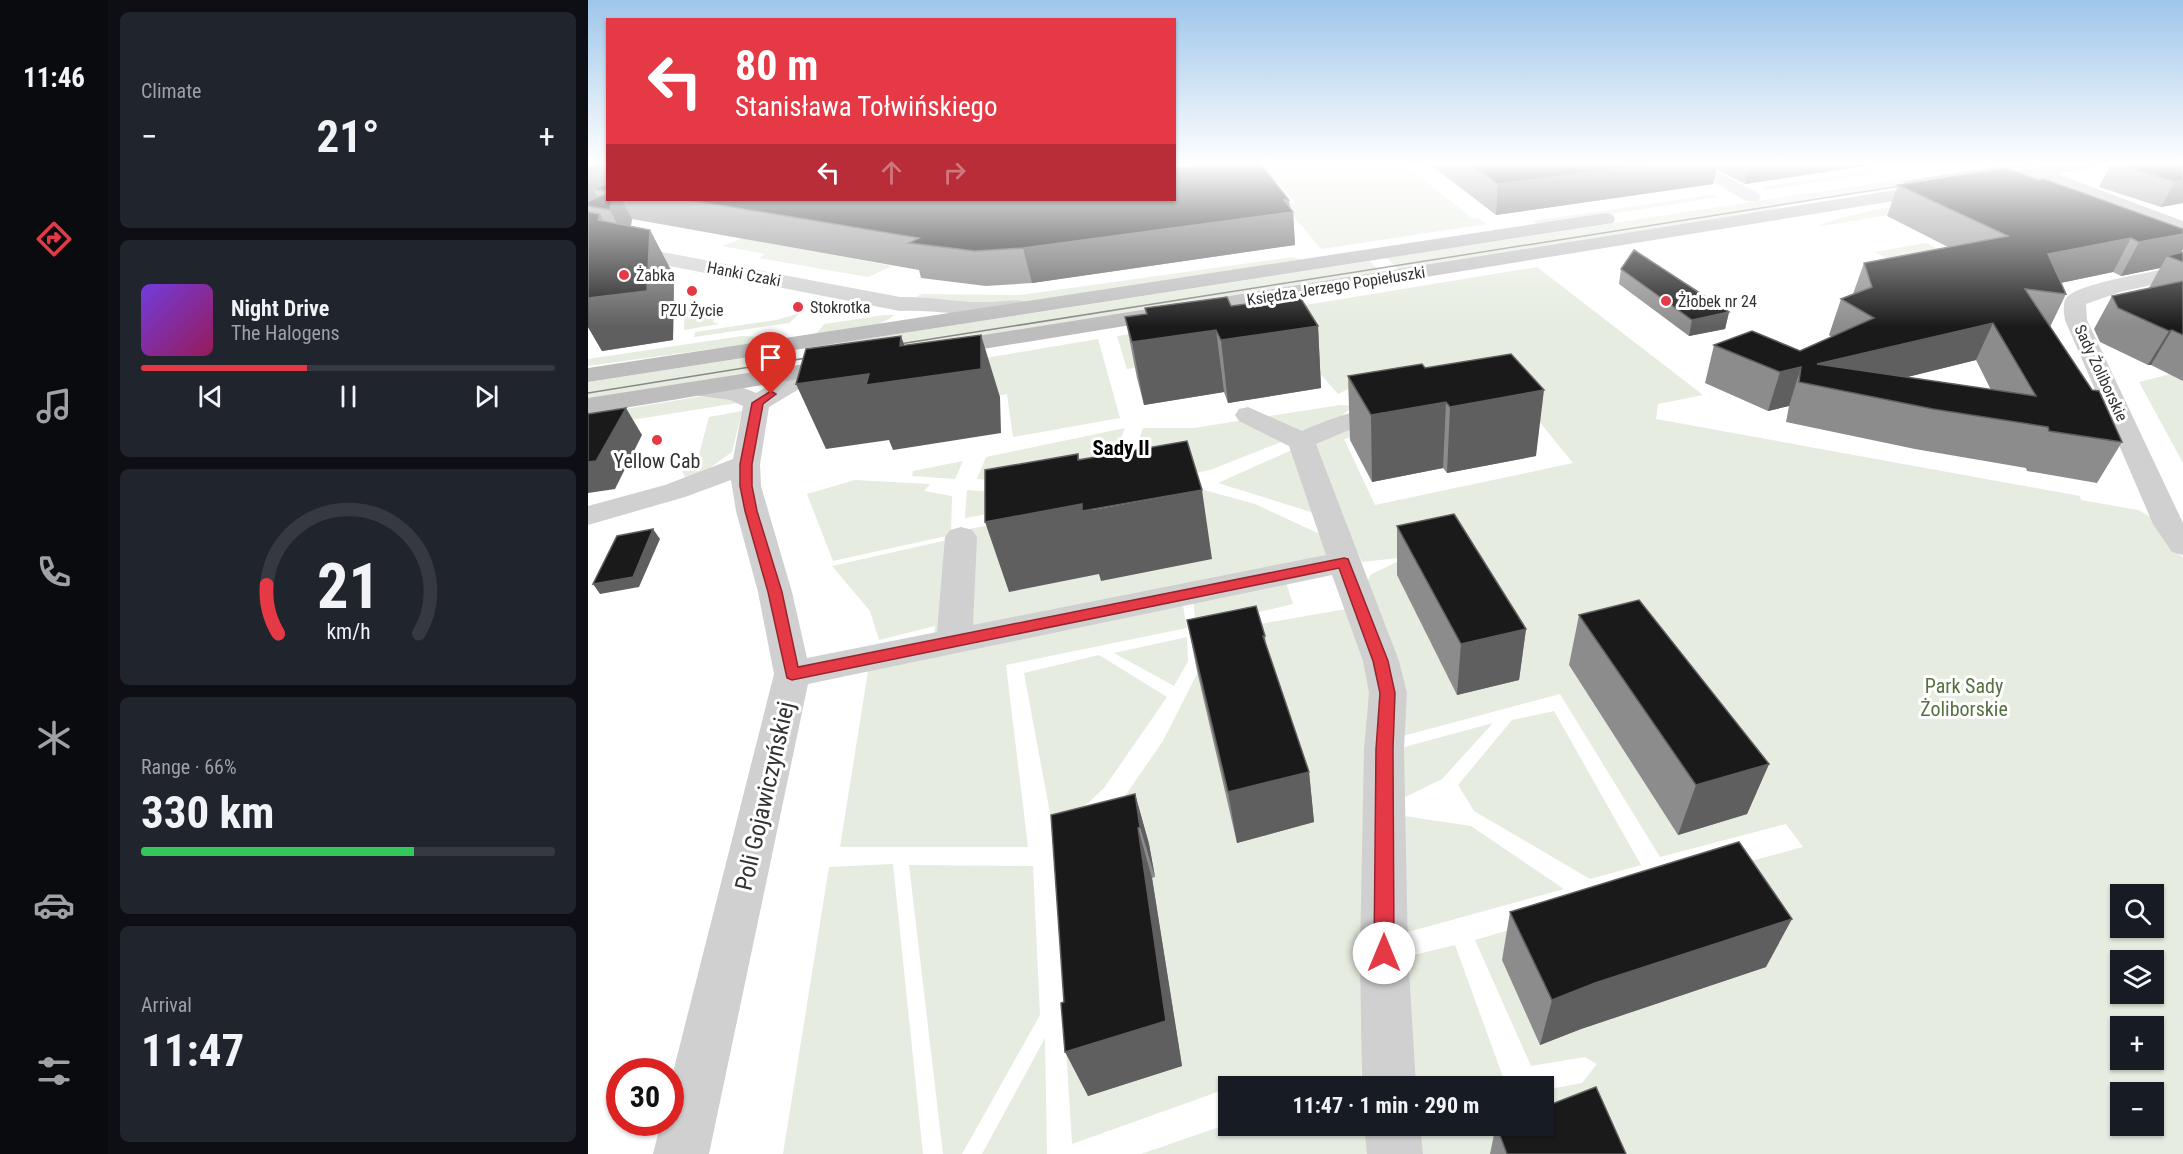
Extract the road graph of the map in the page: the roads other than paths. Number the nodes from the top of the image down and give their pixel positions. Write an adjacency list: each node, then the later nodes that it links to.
1 (1605, 219): 8 (main road, Księdza Jerzego Popiełuszki)
2 (1756, 219): 10 (main road, Księdza Jerzego Popiełuszki)
3 (2163, 219): 4 (main road)
4 (2183, 226)
5 (588, 243): 7 (street, Hanki Czaki)
6 (2183, 272): 22 (street, Sady Żoliborskie)
7 (900, 304): 8 (street, Hanki Czaki); 9 (street)
8 (1038, 306): 9 (main road, Księdza Jerzego Popiełuszki)
9 (884, 330): 12 (main road, Księdza Jerzego Popiełuszki)
10 (923, 352)
11 (855, 363): 13 (main road); 14 (street)
12 (588, 375)
13 (696, 389): 14 (street); 15 (main road)
14 (758, 403): 19 (street, Poli Gojawiczyńskiej)
15 (588, 406)
16 (1413, 409): 18 (street)
17 (1248, 415): 18 (street)
18 (1301, 441): 23 (street)
19 (746, 464): 20 (street); 25 (street, Poli Gojawiczyńskiej)
20 (588, 516)
21 (961, 537): 24 (street)
22 (2183, 545)
23 (1349, 579): 24 (street); 26 (street)
24 (954, 641): 25 (street)
25 (792, 674): 28 (street, Poli Gojawiczyńskiej)
26 (1389, 1076)
27 (1393, 1136): 29 (street)
28 (681, 1154)
29 (1395, 1154)

